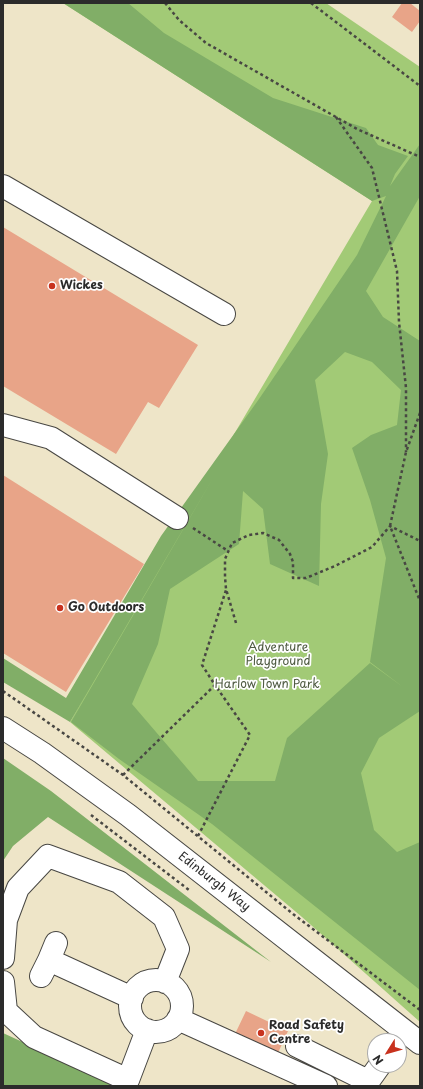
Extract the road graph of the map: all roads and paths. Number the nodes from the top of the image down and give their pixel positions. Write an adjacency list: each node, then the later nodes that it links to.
1 (165, 3): 4 (path)
2 (311, 3): 3 (path)
3 (420, 86)
4 (336, 117): 5 (path); 10 (path)
5 (420, 157)
6 (3, 186): 7 (main road)
7 (224, 314)
8 (420, 413): 10 (path)
9 (3, 425): 11 (main road)
10 (406, 452): 12 (path)
11 (177, 518): 14 (path)
12 (390, 526): 13 (path); 14 (path); 16 (path)
13 (420, 541)
14 (228, 551): 15 (path)
15 (226, 589): 17 (path); 18 (path)
16 (420, 601)
17 (236, 623)
18 (215, 685): 21 (path); 22 (path)
19 (3, 691): 21 (path)
20 (3, 728): 31 (main road, Edinburgh Way)
21 (123, 775): 22 (path)
22 (198, 836): 28 (path)
23 (3, 958): 26 (main road)
24 (49, 960): 27 (main road)
25 (3, 982): 34 (main road)
26 (165, 982): 27 (main road); 29 (main road)
27 (132, 998): 30 (main road)
28 (420, 1010)
29 (178, 1019): 30 (main road); 35 (main road)
30 (147, 1030): 34 (main road)
31 (408, 1039)
32 (297, 1046): 33 (main road)
33 (371, 1077)
34 (135, 1083)
35 (326, 1086)

